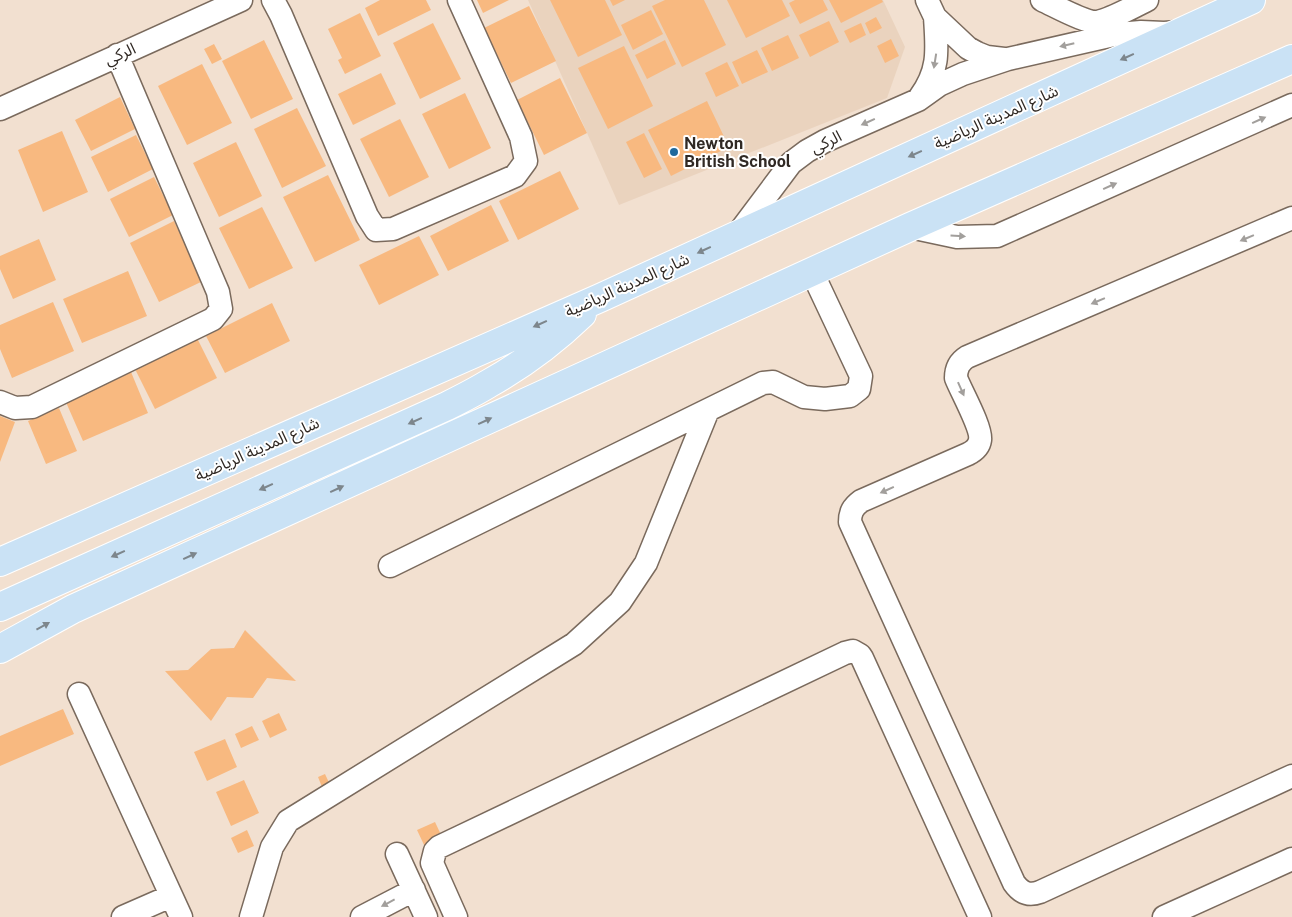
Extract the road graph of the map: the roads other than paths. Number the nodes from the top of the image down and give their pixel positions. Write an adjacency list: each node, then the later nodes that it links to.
1 (241, 0): 9 (street, الركي)
2 (273, 0): 3 (street)
3 (459, 0)
4 (1042, 0): 5 (street)
5 (1147, 0)
6 (1237, 3): 8 (main road, شارع المدينة الرياضية)
7 (931, 9): 10 (street, الركي); 12 (street, الركي, one-way to 12)
8 (1184, 31): 10 (street, الركي, one-way to 10); 17 (main road, شارع المدينة الرياضية, one-way to 17)
9 (117, 55): 14 (street, الركي); 20 (street)
10 (1008, 59): 12 (street, الركي)
11 (1292, 59): 16 (main road)
12 (918, 100): 17 (street, الركي, one-way to 17)
13 (1292, 105): 16 (street, one-way to 13)
14 (0, 109)
15 (1292, 218): 27 (street, one-way to 27)
16 (910, 227): 18 (main road)
17 (737, 235): 19 (main road, شارع المدينة الرياضية, one-way to 19)
18 (812, 272): 21 (street); 25 (main road, one-way to 18)
19 (600, 298): 22 (main road, شارع المدينة الرياضية, one-way to 22); 24 (main road, one-way to 24)
20 (0, 402)
21 (708, 410): 23 (street); 34 (street)
22 (0, 562)
23 (390, 566)
24 (0, 607)
25 (0, 649)
26 (79, 694): 31 (street)
27 (1292, 776)
28 (397, 854): 30 (street)
29 (1292, 859): 39 (street)
30 (414, 890): 35 (street, one-way to 35); 36 (street)
31 (171, 896): 32 (street); 33 (street)
32 (123, 917)
33 (181, 917)
34 (251, 917)
35 (362, 917)
36 (426, 917)
37 (456, 917): 38 (street)
38 (980, 917)
39 (1164, 917)

